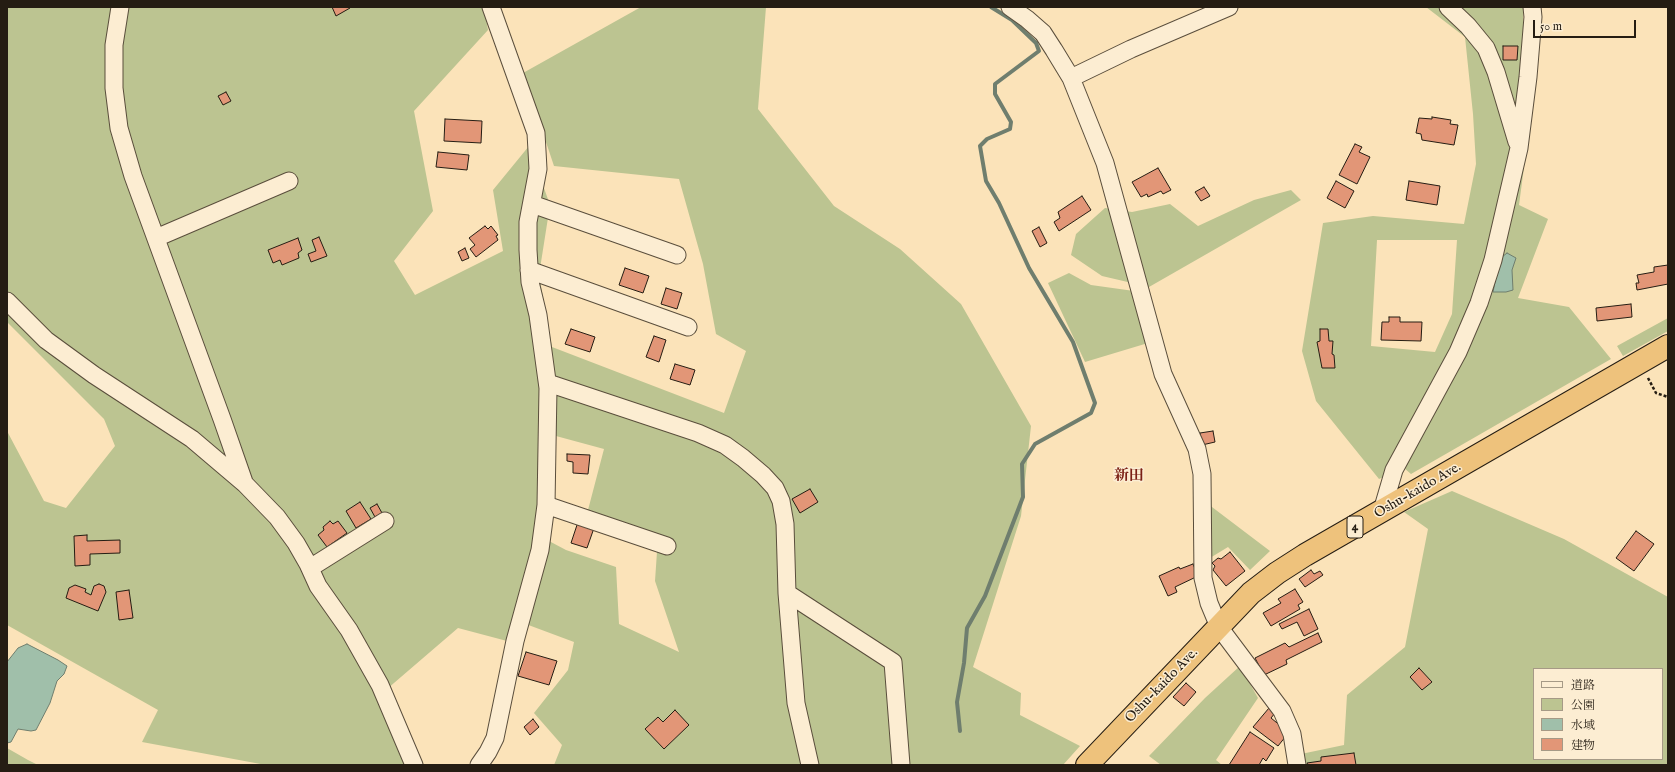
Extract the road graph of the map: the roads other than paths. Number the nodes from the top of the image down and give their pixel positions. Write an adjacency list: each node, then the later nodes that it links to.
1 (120, 7): 11 (street)
2 (491, 7): 10 (street)
3 (1010, 7): 7 (street)
4 (1228, 7): 7 (street)
5 (1448, 7): 8 (street)
6 (1532, 7): 8 (street)
7 (1071, 78): 25 (street)
8 (1519, 148): 20 (street)
9 (289, 180): 11 (street)
10 (532, 204): 12 (street); 13 (street)
11 (156, 238): 18 (street)
12 (677, 255)
13 (529, 270): 15 (street); 17 (street)
14 (7, 301): 18 (street)
15 (688, 327)
16 (1668, 346): 20 (highway, Oshu-kaido Ave. / 4)
17 (548, 383): 19 (street); 24 (street)
18 (245, 484): 23 (street)
19 (546, 505): 22 (street); 27 (street)
20 (1382, 511): 25 (highway, Oshu-kaido Ave. / 4)
21 (386, 521): 23 (street)
22 (666, 546)
23 (310, 568): 26 (street)
24 (787, 593): 28 (street); 29 (street)
25 (1219, 627): 30 (highway, Oshu-kaido Ave. / 4); 31 (street)
26 (414, 765)
27 (479, 765)
28 (810, 765)
29 (901, 765)
30 (1087, 765)
31 (1297, 765)

